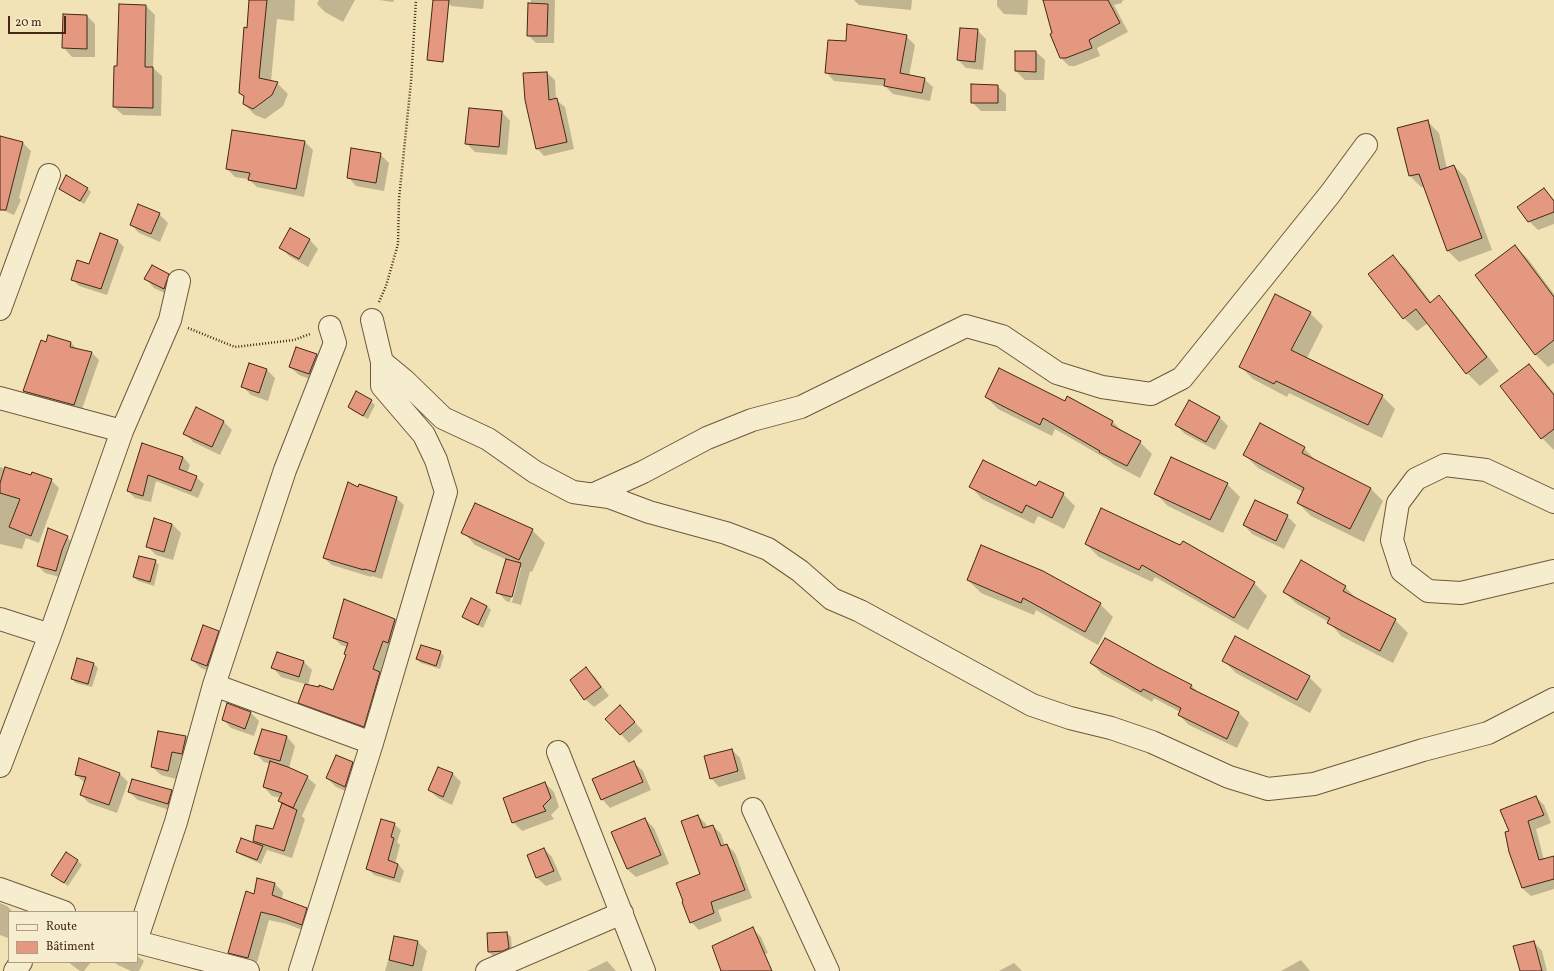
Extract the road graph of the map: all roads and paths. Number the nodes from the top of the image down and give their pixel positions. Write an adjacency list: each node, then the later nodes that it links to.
1 (416, 0): 7 (path)
2 (1366, 145): 12 (street)
3 (49, 175): 5 (street)
4 (179, 281): 6 (street)
5 (0, 309)
6 (170, 320): 8 (path); 11 (street)
7 (372, 320): 9 (street)
8 (330, 327): 17 (street)
9 (382, 362): 12 (street); 19 (street)
10 (0, 398): 11 (street)
11 (122, 431): 16 (street)
12 (592, 495): 18 (street)
13 (1554, 502): 14 (street)
14 (1554, 571)
15 (0, 619): 16 (street)
16 (50, 635): 21 (street)
17 (214, 685): 19 (street); 26 (street)
18 (1554, 699)
19 (372, 743): 29 (street)
20 (558, 752): 25 (street)
21 (0, 766)
22 (753, 809): 32 (street)
23 (0, 889): 24 (street)
24 (57, 911)
25 (622, 913): 30 (street); 31 (street)
26 (138, 935)
27 (138, 942): 28 (street)
28 (248, 971)
29 (300, 971)
30 (487, 971)
31 (644, 971)
32 (828, 971)

